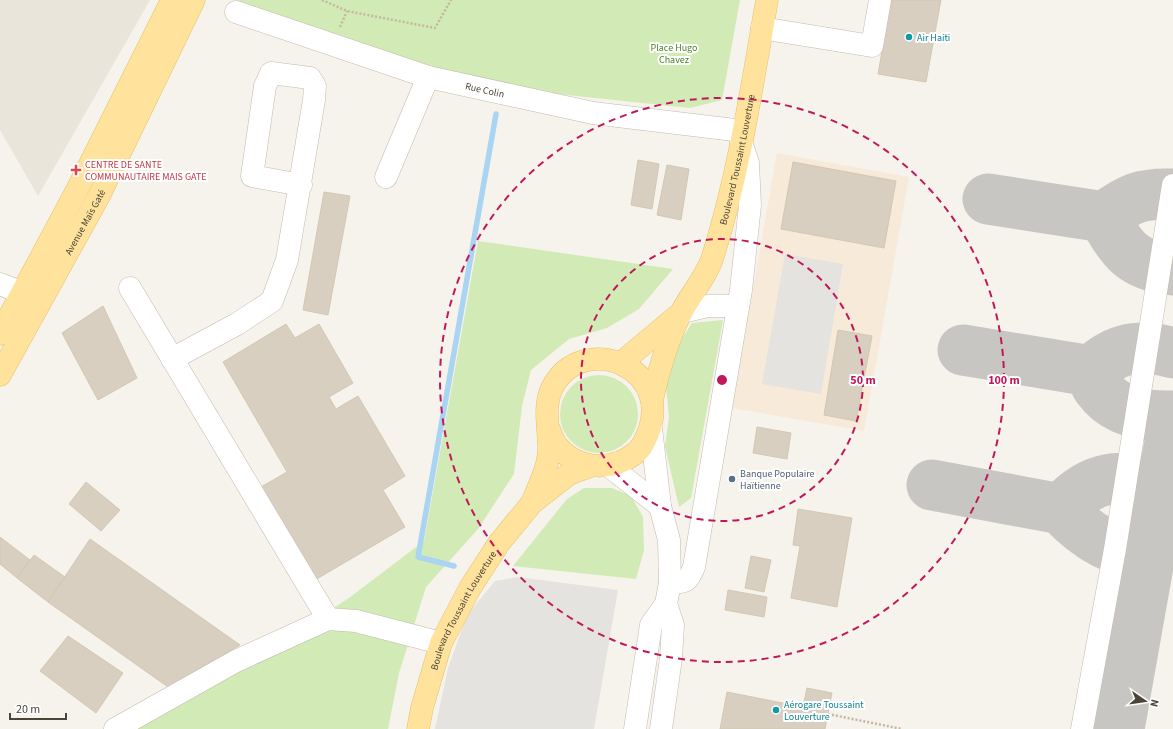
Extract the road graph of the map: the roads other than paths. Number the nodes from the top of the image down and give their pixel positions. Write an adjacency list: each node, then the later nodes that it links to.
1 (172, 0): 14 (main road, Avenue Maïs Gaté)
2 (194, 0): 14 (main road, Avenue Maïs Gaté)
3 (767, 0): 6 (main road, Boulevard Toussaint Louverture)
4 (880, 0): 6 (lane)
5 (236, 12): 7 (lane, Rue Colin)
6 (762, 28): 8 (main road, Boulevard Toussaint Louverture)
7 (428, 77): 8 (lane, Rue Colin); 9 (lane)
8 (742, 136): 15 (lane); 16 (main road, Boulevard Toussaint Louverture)
9 (386, 177)
10 (300, 185): 10 (lane); 18 (lane)
11 (1173, 185): 34 (lane)
12 (0, 284): 14 (lane)
13 (130, 288): 18 (lane)
14 (32, 297): 17 (main road, Avenue Maïs Gaté); 20 (main road, Avenue Maïs Gaté)
15 (738, 306): 16 (lane); 27 (lane)
16 (682, 312): 19 (main road, Boulevard Toussaint Louverture); 21 (main road, Boulevard Toussaint Louverture)
17 (0, 334)
18 (172, 359): 28 (lane)
19 (622, 363): 21 (main road); 22 (main road)
20 (0, 375)
21 (652, 400): 23 (main road)
22 (548, 427): 24 (main road); 25 (main road, Boulevard Toussaint Louverture)
23 (651, 428): 24 (main road); 26 (lane)
24 (600, 466): 25 (main road, Boulevard Toussaint Louverture); 26 (lane)
25 (532, 502): 29 (main road, Boulevard Toussaint Louverture)
26 (660, 506): 27 (lane)
27 (668, 593): 32 (lane); 33 (lane)
28 (328, 619): 29 (lane); 30 (lane)
29 (441, 643): 31 (main road, Boulevard Toussaint Louverture)
30 (115, 729)
31 (418, 729)
32 (635, 729)
33 (661, 729)
34 (1082, 729)

